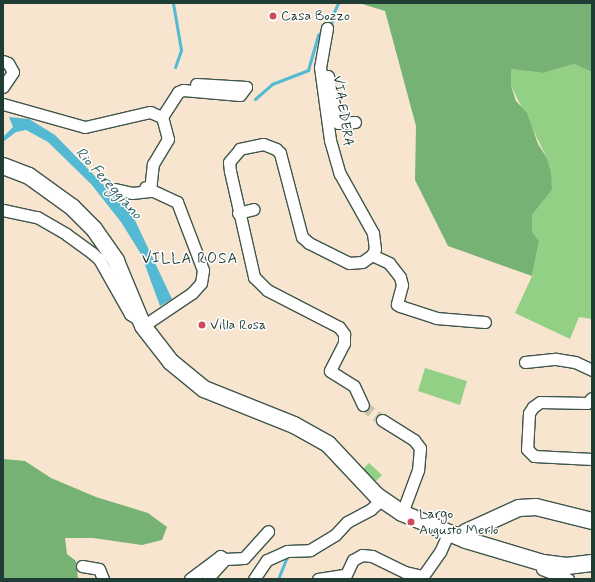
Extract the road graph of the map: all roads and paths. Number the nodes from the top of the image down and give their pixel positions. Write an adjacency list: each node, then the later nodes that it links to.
1 (327, 28): 3 (street)
2 (3, 61): 5 (street)
3 (321, 65): 8 (street, VIA EDERA); 15 (street, VIA EDERA)
4 (196, 84): 7 (street)
5 (3, 87)
6 (3, 104): 7 (street)
7 (162, 117): 11 (street)
8 (354, 122)
9 (3, 166): 16 (street)
10 (115, 189): 11 (street)
11 (147, 189): 16 (street)
12 (254, 209): 14 (street)
13 (3, 210): 16 (street)
14 (238, 213): 15 (street); 21 (street)
15 (372, 255): 17 (street)
16 (145, 321): 24 (street)
17 (485, 322)
18 (525, 362): 19 (street)
19 (592, 370)
20 (592, 398): 23 (street)
21 (363, 404)
22 (421, 439): 25 (street)
23 (592, 459)
24 (382, 500): 25 (street); 39 (street)
25 (402, 514): 29 (street)
26 (493, 520): 27 (street); 29 (street); 30 (street)
27 (592, 521)
28 (268, 531): 31 (street)
29 (456, 534): 30 (street); 35 (street)
30 (492, 547): 34 (street)
31 (225, 559): 37 (street); 38 (street)
32 (592, 563): 34 (street)
33 (82, 566): 36 (street)
34 (541, 571): 41 (street)
35 (344, 577): 40 (street)
36 (103, 579)
37 (190, 579)
38 (206, 579)
39 (254, 579)
40 (318, 579)
41 (568, 579)

